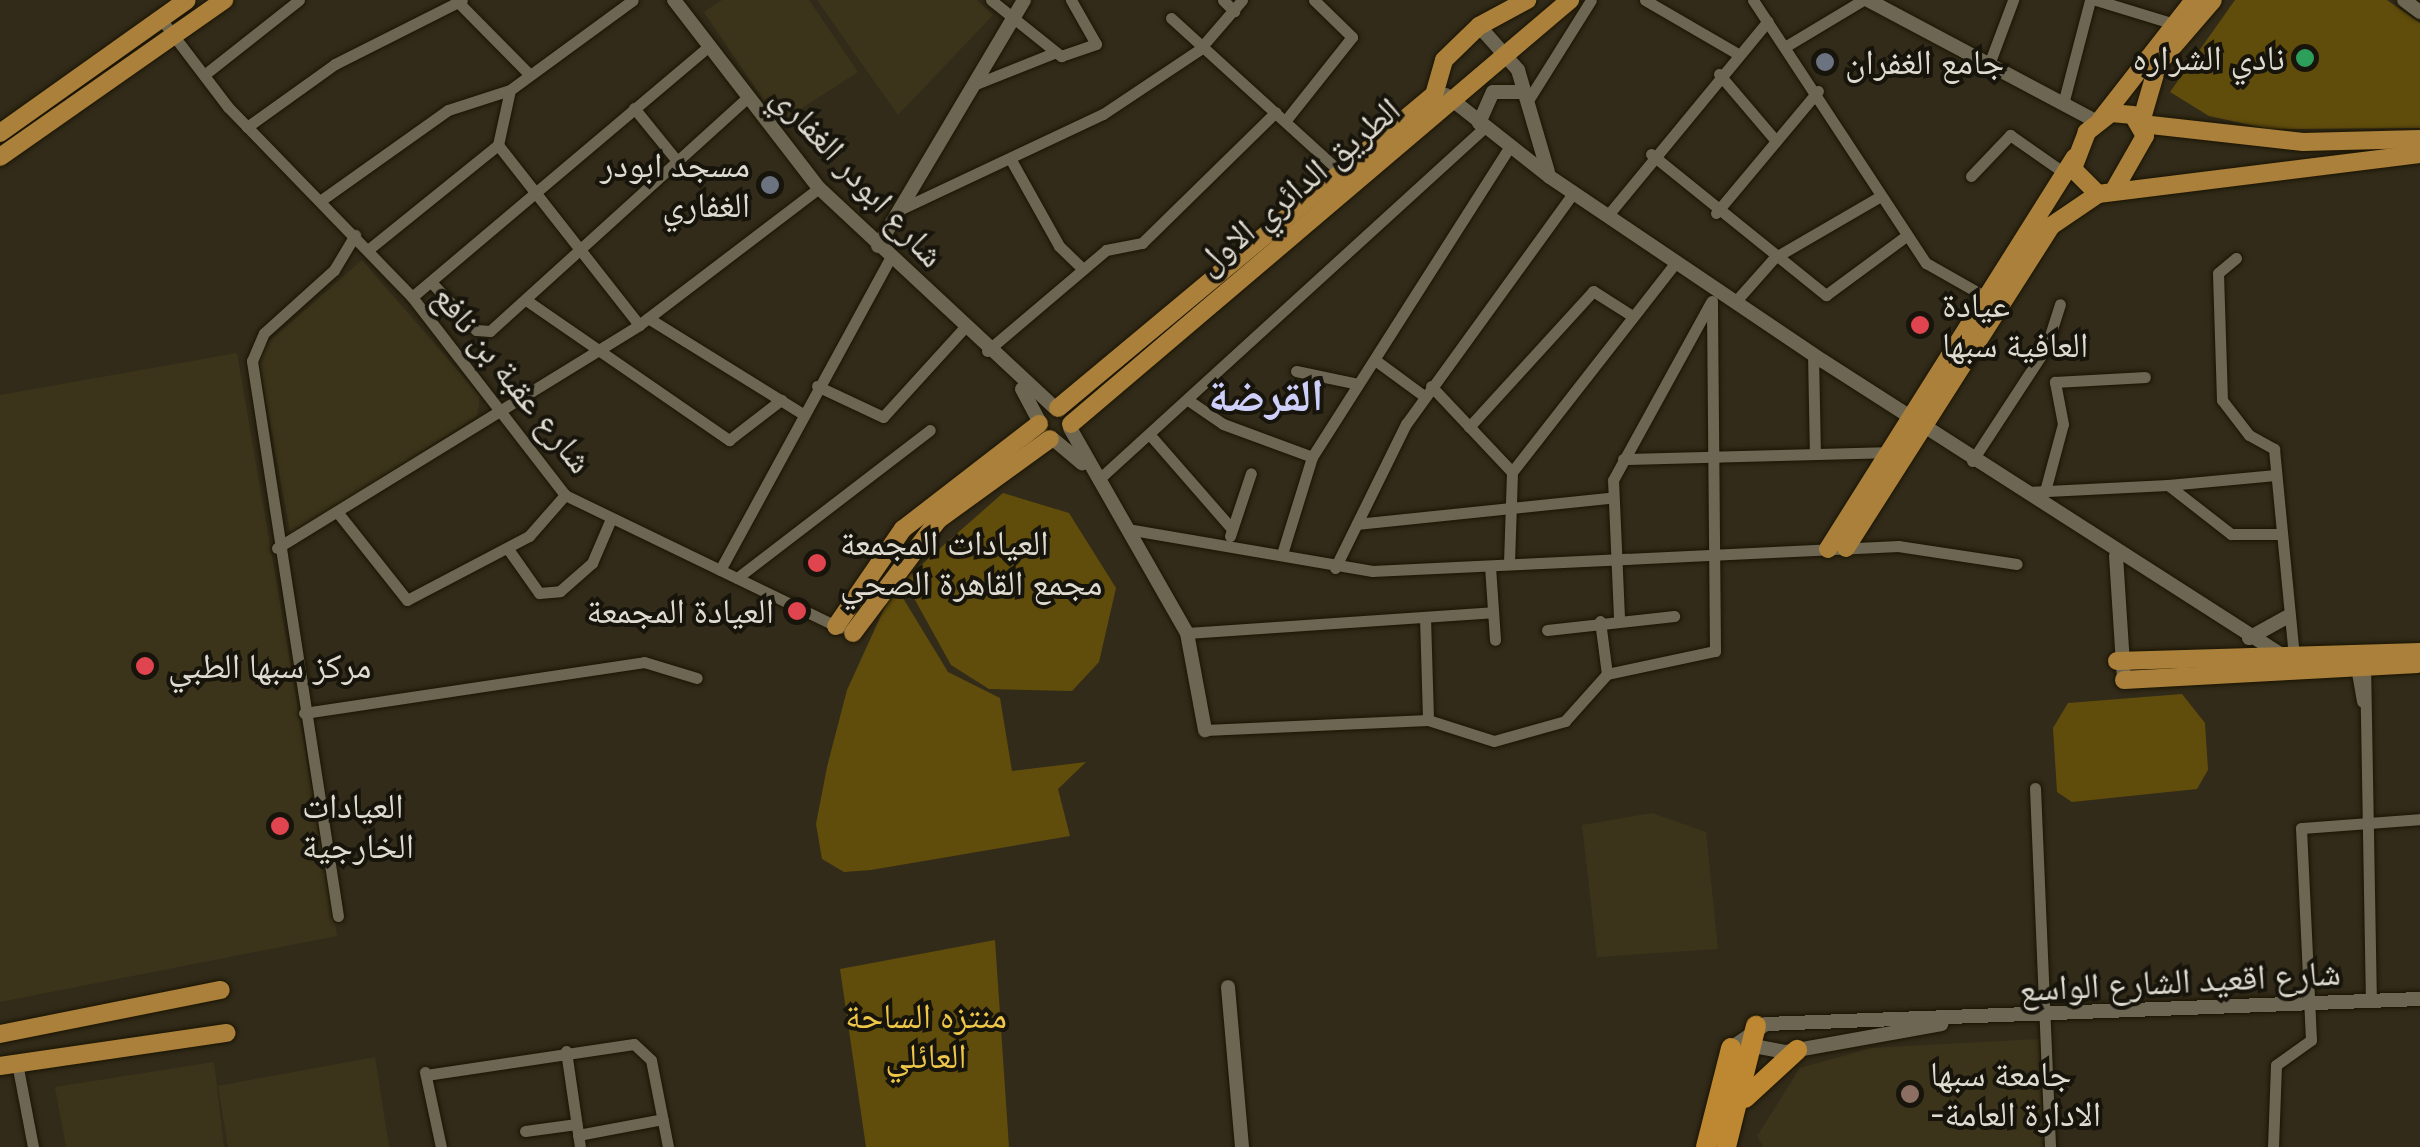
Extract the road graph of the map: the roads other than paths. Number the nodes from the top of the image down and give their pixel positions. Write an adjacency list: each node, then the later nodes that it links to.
1 (188, 0): 28 (main road)
2 (224, 0): 32 (main road)
3 (299, 0): 41 (street)
4 (633, 0): 42 (street)
5 (674, 0): 34 (street, شارع ابودر الغفاري)
6 (991, 0): 26 (street)
7 (1024, 0): 26 (street)
8 (1071, 0): 38 (street)
9 (1223, 0): 23 (street)
10 (1314, 0): 51 (street)
11 (1527, 0): 31 (main road, الطريق الدائري الاول)
12 (1570, 0): 36 (main road, الطريق الدائري الاول)
13 (1591, 0): 47 (street)
14 (1645, 0): 37 (street)
15 (1753, 0): 29 (street)
16 (1865, 0): 33 (street); 39 (street)
17 (2013, 0): 39 (street)
18 (2093, 0): 24 (street); 49 (street)
19 (2194, 0): 30 (main road)
20 (2213, 0): 53 (main road)
21 (2404, 0): 25 (street)
22 (459, 1): 42 (street); 55 (street)
23 (1238, 5): 35 (street)
24 (2131, 5): 30 (street)
25 (2420, 12)
26 (1014, 17): 38 (street); 43 (street)
27 (1171, 18): 35 (street)
28 (161, 19): 32 (street, شارع عقبة بن نافع); 56 (main road)
29 (1768, 21): 33 (street); 37 (street)
30 (2174, 24): 52 (main road)
31 (1479, 26): 36 (street); 46 (main road, الطريق الدائري الاول)
32 (173, 35): 41 (street, شارع عقبة بن نافع); 65 (main road)
33 (1788, 45): 45 (street)
34 (707, 48): 48 (street, شارع ابودر الغفاري); 50 (street)
35 (1199, 50): 51 (street); 66 (street)
36 (1509, 53): 46 (main road, الطريق الدائري الاول); 47 (street)
37 (1736, 53): 40 (street)
38 (1054, 54): 43 (street)
39 (1988, 66): 49 (street)
40 (1719, 74): 58 (street); 61 (street)
41 (204, 75): 55 (street, شارع عقبة بن نافع)
42 (530, 75): 44 (street)
43 (976, 84): 77 (street)
44 (510, 90): 59 (street); 76 (street)
45 (1818, 91): 58 (street); 74 (street)
46 (1445, 94): 54 (street); 67 (main road, الطريق الدائري الاول); 116 (main road, الطريق الدائري الاول)
47 (1525, 97): 54 (street); 70 (street)
48 (745, 100): 63 (street); 71 (street, شارع ابودر الغفاري)
49 (2063, 104): 52 (street)
50 (634, 108): 63 (street); 75 (street)
51 (1281, 116): 67 (street); 89 (street)
52 (2099, 120): 53 (main road); 64 (main road)
53 (2142, 123): 57 (main road); 73 (main road)
54 (1482, 125): 60 (street); 111 (street)
55 (248, 127): 76 (street, شارع عقبة بن نافع)
56 (0, 133)
57 (2420, 139)
58 (1776, 141): 78 (street)
59 (498, 145): 75 (street); 83 (street)
60 (1510, 146): 70 (street); 103 (street)
61 (1651, 154): 78 (street); 79 (street)
62 (2420, 154): 73 (main road)
63 (673, 156): 84 (street)
64 (2075, 156): 68 (main road); 73 (main road)
65 (0, 157)
66 (1011, 160): 77 (street); 89 (street)
67 (1339, 172): 113 (main road, الطريق الدائري الاول)
68 (2063, 172): 69 (street); 94 (main road)
69 (1971, 176)
70 (1550, 177): 72 (street)
71 (819, 188): 82 (street, شارع ابودر الغفاري); 98 (street)
72 (1574, 193): 79 (street); 109 (street)
73 (2106, 193): 94 (main road)
74 (1879, 197): 81 (street); 86 (street)
75 (539, 198): 84 (street); 90 (street)
76 (320, 202): 80 (street, شارع عقبة بن نافع)
77 (901, 209): 82 (street)
78 (1716, 213): 86 (street)
79 (1608, 215): 88 (street)
80 (355, 235): 83 (street, شارع عقبة بن نافع); 143 (street)
81 (1906, 236): 86 (street); 94 (street)
82 (878, 246): 85 (street, شارع ابودر الغفاري)
83 (369, 250): 92 (street, شارع عقبة بن نافع)
84 (580, 250): 93 (street); 98 (street)
85 (890, 258): 99 (street, شارع ابودر الغفاري); 108 (street)
86 (1774, 258): 95 (street)
87 (2236, 258): 129 (street)
88 (1676, 262): 91 (street); 97 (street)
89 (1082, 268): 101 (street)
90 (431, 282): 92 (street); 93 (street)
91 (1715, 295): 95 (street); 124 (street); 125 (street)
92 (412, 297): 112 (street, شارع عقبة بن نافع)
93 (526, 300): 100 (street)
94 (1994, 301): 115 (main road)
95 (1735, 302): 102 (street)
96 (2060, 304): 126 (street)
97 (1631, 315): 117 (street); 127 (street)
98 (644, 321): 100 (street); 110 (street)
99 (963, 329): 101 (street, شارع ابودر الغفاري); 108 (street)
100 (596, 349): 110 (street); 112 (street)
101 (987, 351): 106 (street, شارع ابودر الغفاري)
102 (1813, 353): 115 (street); 121 (street)
103 (1375, 360): 107 (street); 109 (street)
104 (1296, 371): 107 (street)
105 (2145, 377): 132 (street)
106 (1016, 380): 113 (street, شارع ابودر الغفاري); 119 (street, شارع ابودر الغفاري)
107 (1358, 384): 123 (street)
108 (817, 386): 114 (street)
109 (1428, 391): 117 (street); 139 (street)
110 (781, 400): 114 (street)
111 (1188, 400): 120 (street); 123 (street)
112 (504, 404): 134 (street, شارع عقبة بن نافع); 137 (street)
113 (1056, 408): 116 (main road); 119 (main road, الطريق الدائري الاول)
114 (803, 414): 154 (street)
115 (1916, 423): 122 (main road); 126 (street); 144 (main road)
116 (1070, 426): 119 (main road, الطريق الدائري الاول); 130 (street, شارع ابودر الغفاري)
117 (1469, 426): 127 (street)
118 (930, 430): 155 (street)
119 (1045, 431): 130 (street, شارع ابودر الغفاري); 162 (main road)
120 (1150, 434): 130 (street); 141 (street)
121 (1815, 452): 122 (street); 125 (street)
122 (1888, 452): 144 (main road)
123 (1312, 457): 146 (street)
124 (1623, 459): 125 (street); 135 (street)
125 (1714, 459): 148 (street)
126 (1972, 461): 133 (street)
127 (1512, 472): 136 (street)
128 (1251, 474): 141 (street)
129 (2276, 475): 131 (street); 142 (street)
130 (1096, 477): 140 (street, شارع ابودر الغفاري)
131 (2168, 485): 132 (street); 142 (street)
132 (2045, 491): 133 (street)
133 (2021, 492): 147 (street)
134 (566, 495): 138 (street, شارع عقبة بن نافع); 145 (street)
135 (1610, 498): 136 (street); 149 (street)
136 (1506, 503): 139 (street); 150 (street)
137 (338, 513): 143 (street); 145 (street)
138 (610, 522): 145 (street); 154 (street, شارع عقبة بن نافع)
139 (1357, 524): 153 (street)
140 (1127, 528): 141 (street); 164 (street, شارع ابودر الغفاري)
141 (1230, 534): 146 (street)
142 (2281, 534): 158 (street)
143 (277, 548): 175 (street)
144 (1837, 548): 148 (street); 151 (street)
145 (508, 549)
146 (1282, 554): 153 (street)
147 (2116, 556): 165 (street); 168 (street)
148 (1721, 557): 149 (street); 172 (street)
149 (1613, 558): 150 (street); 160 (street)
150 (1509, 564): 152 (street)
151 (2017, 564)
152 (1490, 566): 153 (street); 156 (street)
153 (1336, 568)
154 (720, 570): 155 (street, شارع عقبة بن نافع)
155 (737, 578): 162 (street, شارع عقبة بن نافع)
156 (1492, 612): 159 (street); 166 (street)
157 (1674, 616): 160 (street)
158 (2288, 616): 165 (street); 170 (street)
159 (1425, 617): 164 (street); 176 (street)
160 (1618, 617): 161 (street)
161 (1600, 621): 163 (street); 172 (street)
162 (844, 630)
163 (1548, 630)
164 (1187, 633): 177 (street, شارع ابودر الغفاري)
165 (2250, 638): 170 (street)
166 (1495, 640)
167 (2420, 652): 169 (main road)
168 (2117, 660): 170 (main road); 174 (street)
169 (2360, 661): 170 (main road); 171 (main road); 180 (street)
170 (2287, 662): 174 (main road)
171 (2420, 664)
172 (1607, 674): 176 (street)
173 (697, 678): 175 (street)
174 (2124, 680)
175 (304, 713): 181 (street)
176 (1428, 720): 177 (street)
177 (1205, 730)
178 (2035, 788): 187 (street)
179 (2420, 819): 180 (street)
180 (2368, 824): 185 (street); 186 (street)
181 (338, 916)
182 (1228, 987): 203 (street)
183 (221, 990): 191 (main road)
184 (2420, 999): 185 (street, شارع اقعيد الشارع الواسع)
185 (2371, 1001): 186 (street, شارع اقعيد الشارع الواسع)
186 (2310, 1005): 187 (street, شارع اقعيد الشارع الواسع); 207 (street)
187 (2044, 1018): 188 (street, شارع اقعيد الشارع الواسع); 206 (street)
188 (1942, 1024): 189 (street, شارع اقعيد الشارع الواسع); 193 (street, شارع اقعيد الشارع الواسع)
189 (1756, 1026): 192 (highway)
190 (227, 1033): 195 (main road)
191 (0, 1034)
192 (1740, 1046): 193 (street, شارع اقعيد الشارع الواسع); 196 (highway); 204 (highway)
193 (1797, 1050): 196 (highway)
194 (566, 1052): 197 (street); 199 (street); 201 (street)
195 (8, 1065): 200 (street)
196 (1744, 1100): 205 (highway)
197 (663, 1119): 199 (street); 202 (street)
198 (526, 1131): 199 (street)
199 (578, 1135)
200 (33, 1147)
201 (441, 1147)
202 (668, 1147)
203 (1242, 1147)
204 (1706, 1147)
205 (1726, 1147)
206 (2050, 1147)
207 (2272, 1147)

